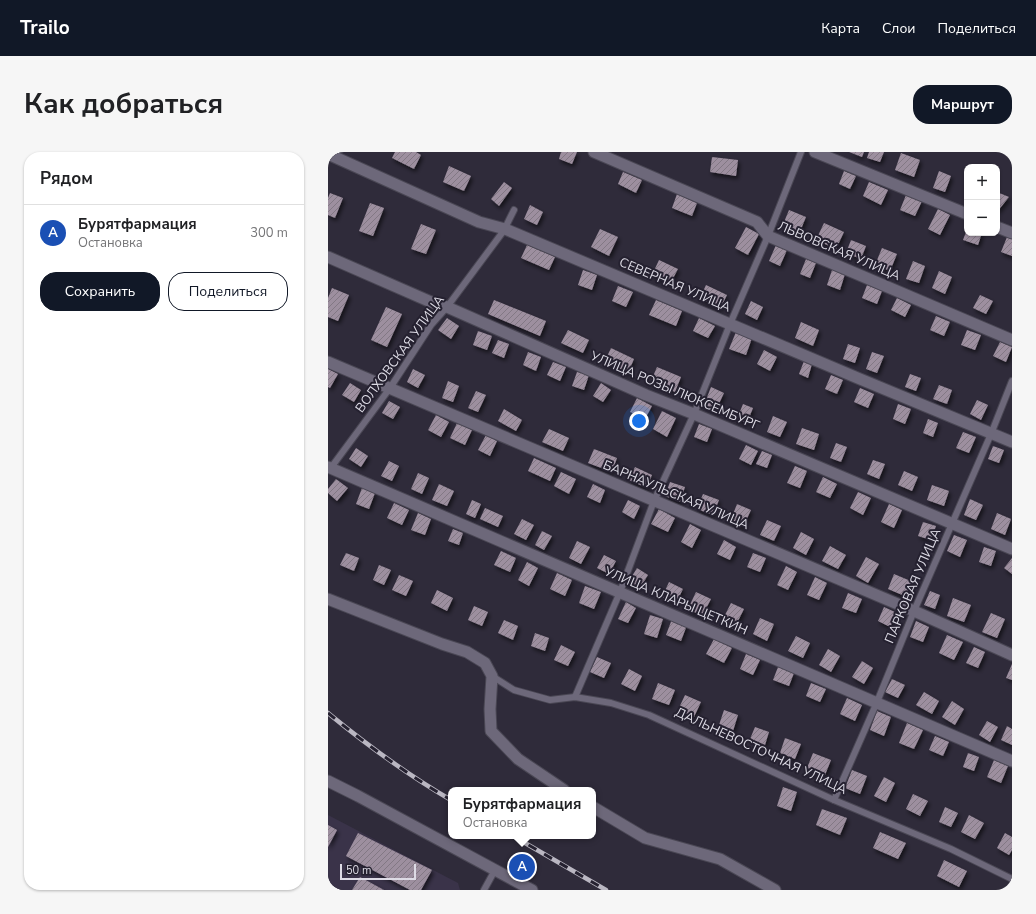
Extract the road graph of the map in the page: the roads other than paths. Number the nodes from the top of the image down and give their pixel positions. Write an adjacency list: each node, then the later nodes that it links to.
1 (594, 152): 10 (street, ЛЬВОВСКАЯ УЛИЦА)
2 (801, 152): 10 (lane)
3 (815, 152): 6 (street)
4 (328, 154): 8 (street, СЕВЕРНАЯ УЛИЦА)
5 (514, 210): 8 (lane, ВОЛХОВСКАЯ УЛИЦА)
6 (964, 213)
7 (1000, 228): 9 (street)
8 (504, 230): 12 (lane, ВОЛХОВСКАЯ УЛИЦА); 13 (street, СЕВЕРНАЯ УЛИЦА)
9 (1012, 233)
10 (768, 236): 13 (lane); 14 (street, ЛЬВОВСКАЯ УЛИЦА)
11 (328, 257): 12 (street, УЛИЦА РОЗЫ ЛЮКСЕМБУРГ)
12 (447, 307): 17 (lane, ВОЛХОВСКАЯ УЛИЦА); 18 (street, УЛИЦА РОЗЫ ЛЮКСЕМБУРГ)
13 (730, 324): 18 (lane); 19 (street, СЕВЕРНАЯ УЛИЦА)
14 (1012, 340)
15 (328, 362): 17 (street, БАРНАУЛЬСКАЯ УЛИЦА)
16 (1012, 381): 19 (lane, ПАРКОВАЯ УЛИЦА)
17 (390, 388): 21 (lane, ВОЛХОВСКАЯ УЛИЦА); 22 (street, БАРНАУЛЬСКАЯ УЛИЦА)
18 (694, 414): 22 (lane); 23 (street, УЛИЦА РОЗЫ ЛЮКСЕМБУРГ)
19 (991, 434): 20 (street, СЕВЕРНАЯ УЛИЦА); 23 (lane, ПАРКОВАЯ УЛИЦА)
20 (1012, 442)
21 (329, 469): 25 (street, УЛИЦА КЛАРЫ ЦЕТКИН)
22 (654, 501): 25 (lane); 27 (street, БАРНАУЛЬСКАЯ УЛИЦА)
23 (952, 523): 24 (street, УЛИЦА РОЗЫ ЛЮКСЕМБУРГ); 27 (lane, ПАРКОВАЯ УЛИЦА)
24 (1012, 549)
25 (620, 592): 30 (lane); 31 (street, УЛИЦА КЛАРЫ ЦЕТКИН)
26 (328, 599): 29 (street, ДАЛЬНЕВОСТОЧНАЯ УЛИЦА)
27 (914, 611): 28 (street, БАРНАУЛЬСКАЯ УЛИЦА); 31 (lane, ПАРКОВАЯ УЛИЦА)
28 (1012, 655)
29 (492, 676): 30 (lane, ДАЛЬНЕВОСТОЧНАЯ УЛИЦА); 34 (street)
30 (576, 697): 35 (lane, ДАЛЬНЕВОСТОЧНАЯ УЛИЦА)
31 (877, 702): 32 (street, УЛИЦА КЛАРЫ ЦЕТКИН); 35 (lane, ПАРКОВАЯ УЛИЦА)
32 (1012, 761)
33 (328, 781): 37 (street)
34 (559, 787)
35 (834, 800): 38 (lane, ДАЛЬНЕВОСТОЧНАЯ УЛИЦА)
36 (596, 809): 41 (street)
37 (495, 870): 39 (lane); 40 (street)
38 (1012, 879)
39 (484, 890)
40 (532, 890)
41 (775, 890)

